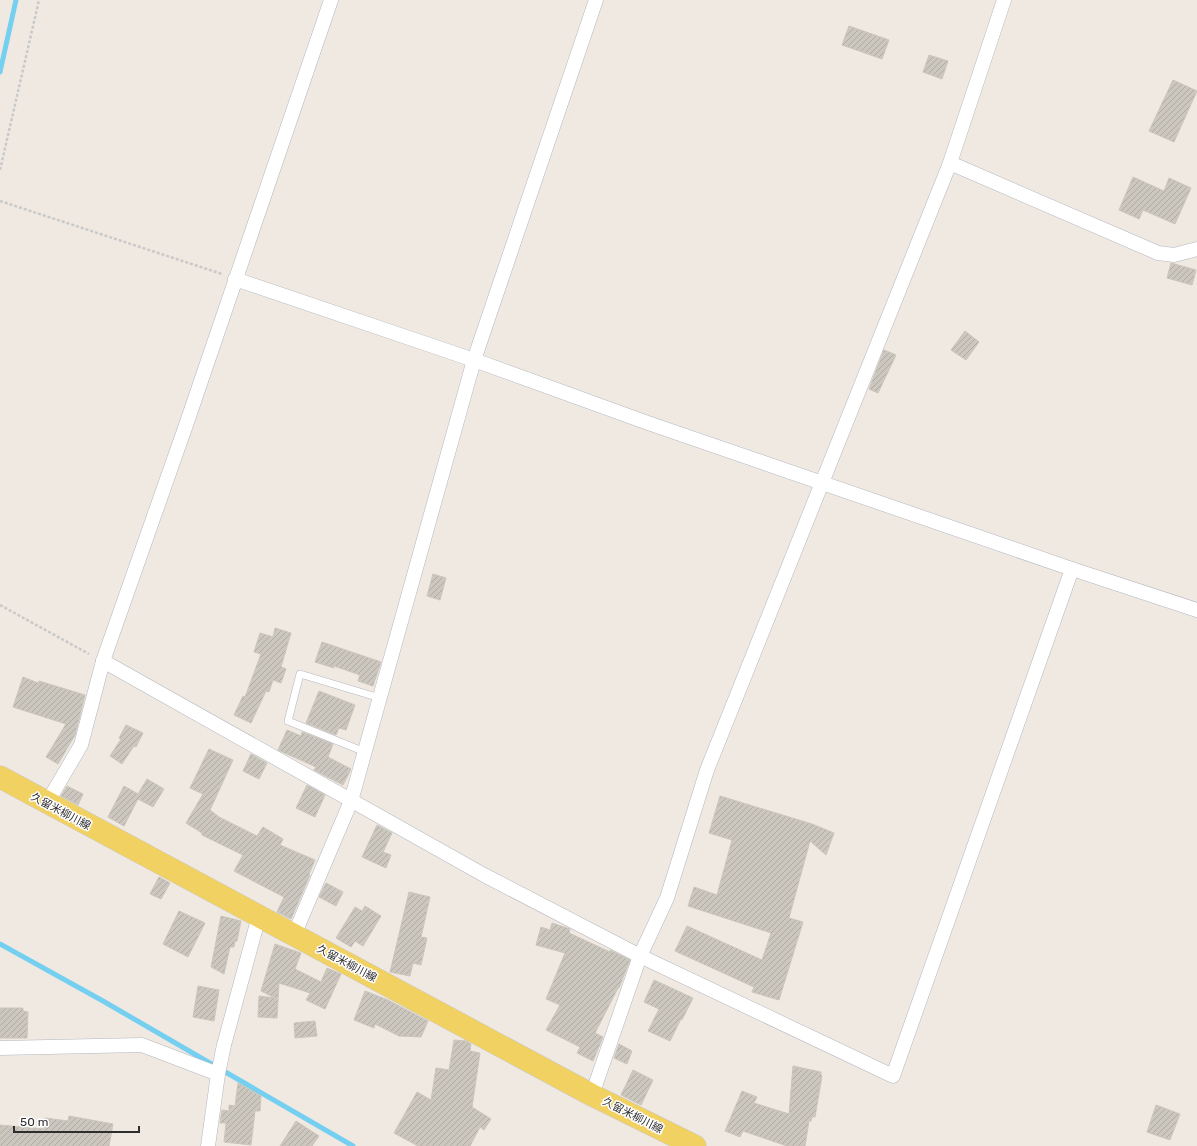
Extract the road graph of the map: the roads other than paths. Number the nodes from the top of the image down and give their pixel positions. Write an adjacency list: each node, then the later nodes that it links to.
1 (331, 0): 6 (street)
2 (596, 0): 7 (street)
3 (1004, 0): 4 (street)
4 (950, 163): 5 (street); 8 (street)
5 (1197, 249)
6 (235, 279): 7 (street); 11 (street)
7 (474, 360): 8 (street); 12 (street)
8 (821, 482): 9 (street); 19 (street)
9 (1072, 569): 10 (street); 19 (street)
10 (1197, 610)
11 (103, 661): 15 (street); 16 (street)
12 (380, 698): 13 (street); 13 (lane)
13 (364, 752): 15 (street)
14 (0, 777): 16 (main road, 久留米柳川線)
15 (351, 801): 18 (street); 19 (street)
16 (47, 803): 17 (main road, 久留米柳川線)
17 (259, 916): 18 (main road, 久留米柳川線); 21 (street)
18 (294, 934): 22 (main road, 久留米柳川線)
19 (640, 956): 22 (street)
20 (0, 1048): 21 (street)
21 (218, 1074): 23 (street)
22 (592, 1095): 24 (main road, 久留米柳川線)
23 (208, 1146)
24 (695, 1146)

